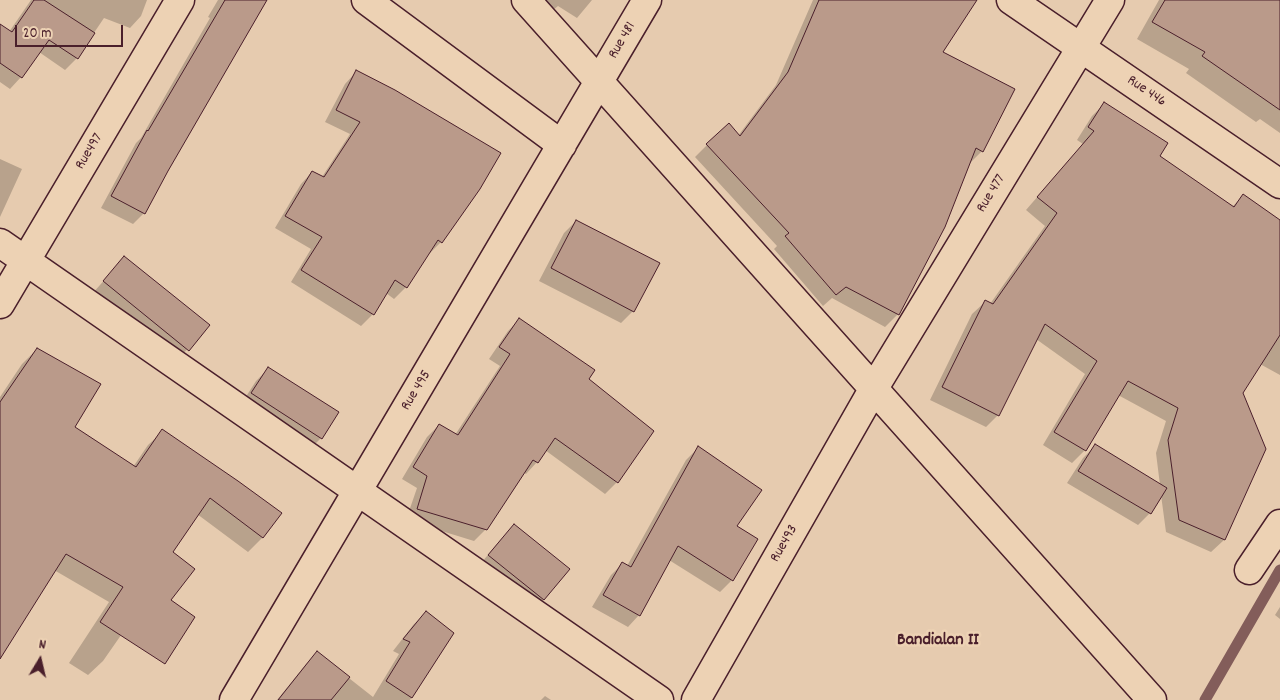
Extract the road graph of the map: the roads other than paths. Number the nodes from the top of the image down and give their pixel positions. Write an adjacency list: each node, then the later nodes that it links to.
1 (180, 0): 12 (street, Rue497)
2 (366, 0): 9 (street)
3 (526, 0): 8 (street)
4 (647, 0): 8 (street, Rue 481)
5 (1011, 0): 7 (street, Rue 446)
6 (1110, 0): 7 (street, Rue 477)
7 (1081, 48): 10 (street, Rue 446); 14 (street, Rue 477)
8 (599, 82): 9 (street, Rue 495); 14 (street)
9 (562, 145): 15 (street, Rue 495)
10 (1280, 184)
11 (0, 242): 12 (street)
12 (26, 260): 13 (street, Rue497); 15 (street)
13 (0, 304)
14 (874, 388): 20 (street, Rue493); 21 (street)
15 (358, 491): 18 (street, Rue 495); 19 (street)
16 (1280, 524): 17 (street)
17 (1249, 570)
18 (234, 700)
19 (659, 700)
20 (696, 700)
21 (1152, 700)

